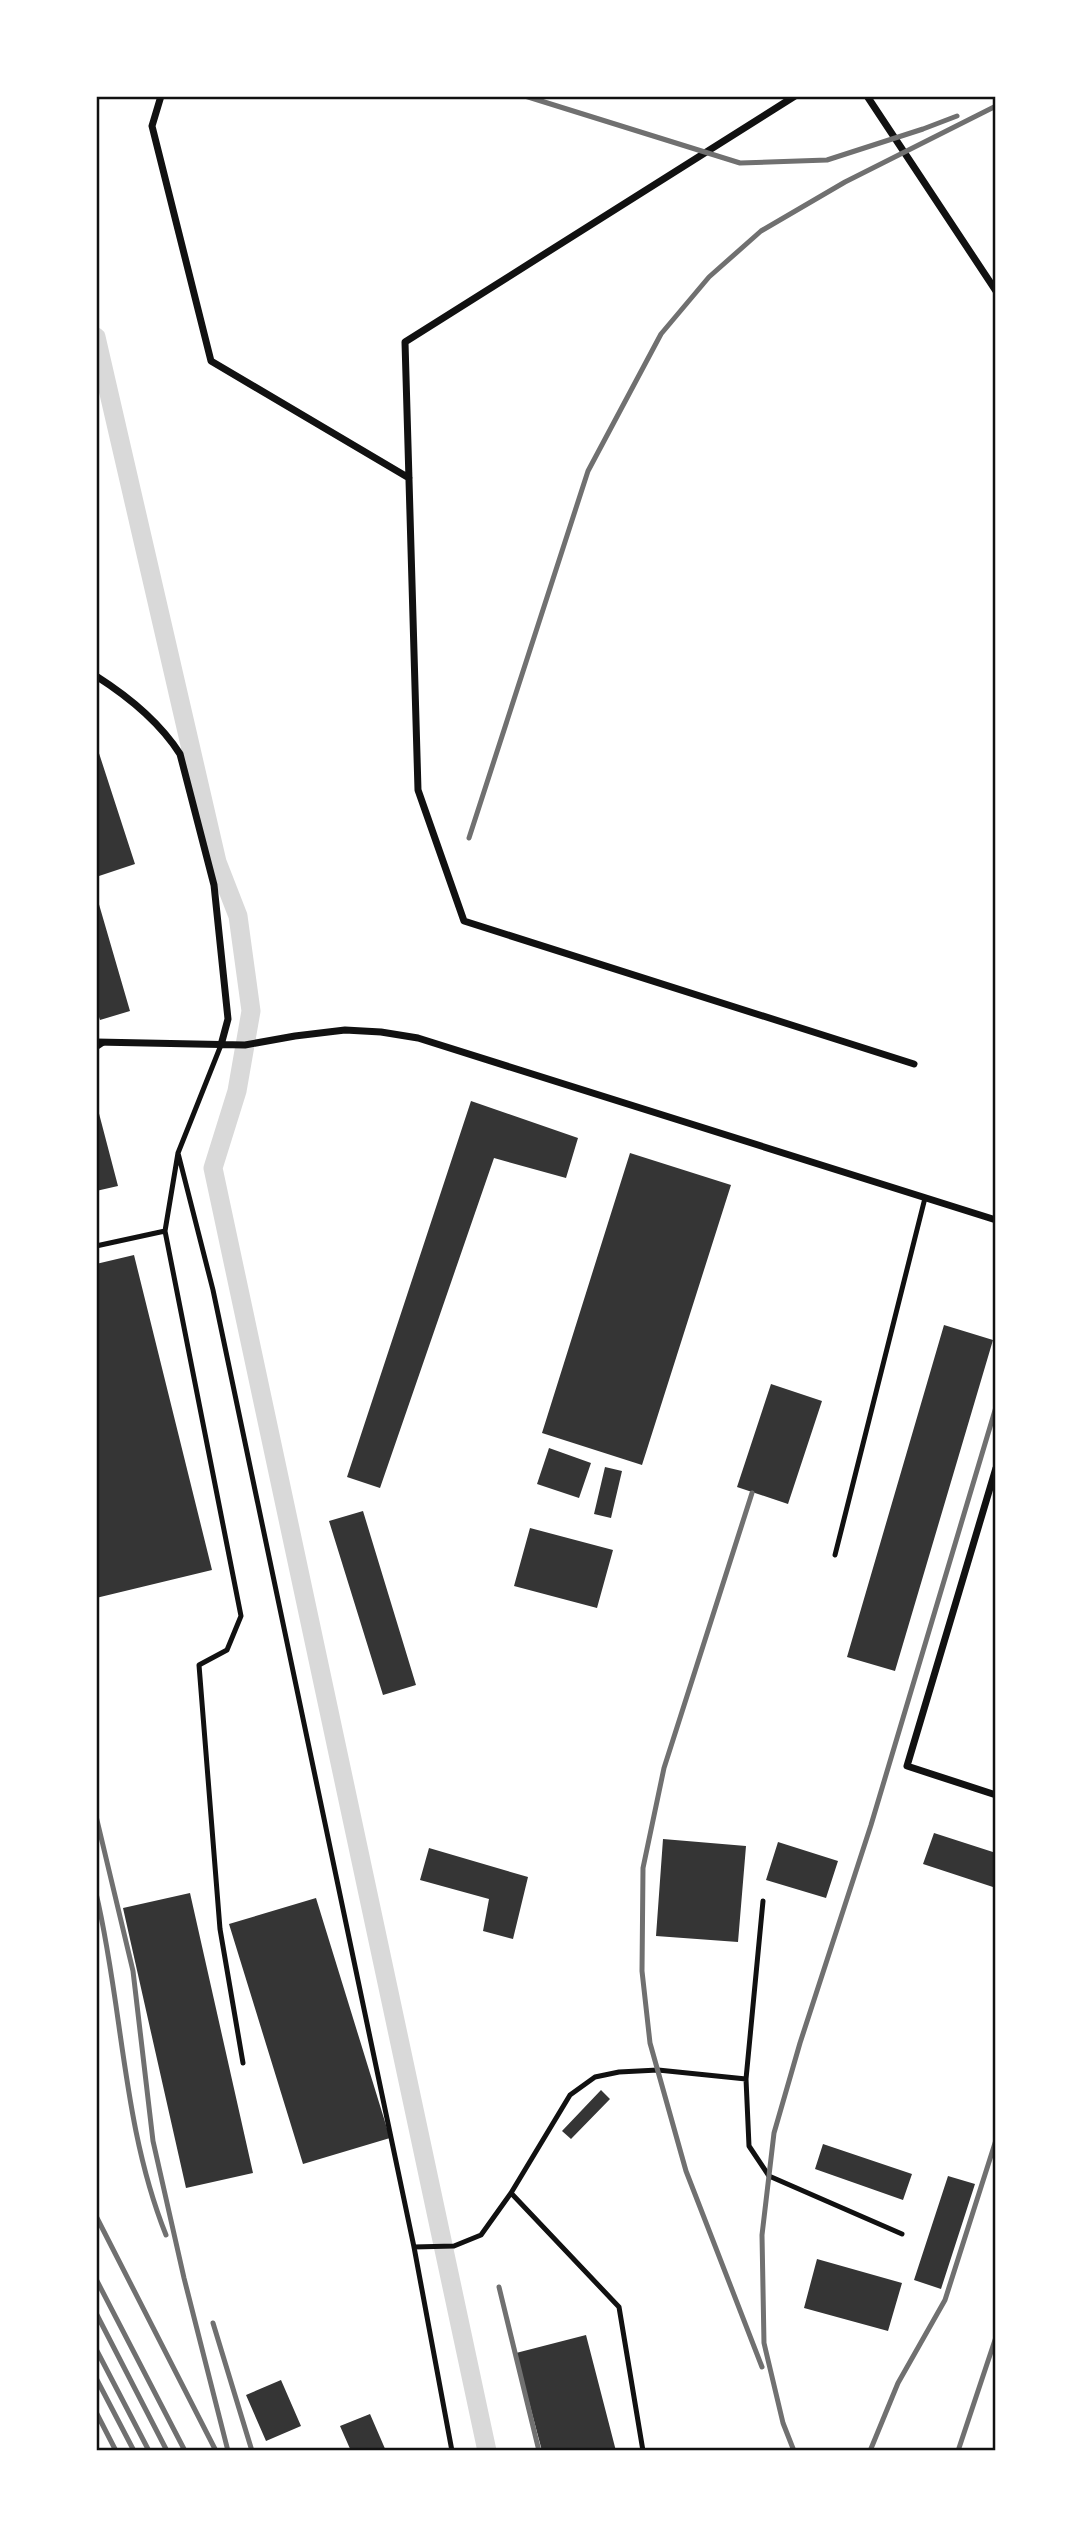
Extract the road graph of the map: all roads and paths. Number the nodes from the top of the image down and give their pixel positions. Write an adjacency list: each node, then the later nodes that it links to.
1 (161, 96): 5 (street)
2 (795, 96): 5 (street)
3 (867, 96): 4 (street)
4 (996, 291)
5 (409, 478): 10 (street)
6 (96, 676): 8 (street)
7 (100, 1042): 8 (street); 9 (lane)
8 (221, 1045): 11 (lane); 12 (street)
9 (96, 1048)
10 (914, 1064)
11 (178, 1153): 14 (lane); 24 (lane)
12 (925, 1198): 13 (street); 17 (lane)
13 (996, 1220)
14 (165, 1231): 15 (lane); 20 (lane)
15 (96, 1246)
16 (996, 1468): 18 (street)
17 (835, 1555)
18 (996, 1795)
19 (763, 1901): 21 (lane)
20 (243, 2063)
21 (746, 2079): 22 (lane); 23 (lane)
22 (512, 2193): 24 (lane); 26 (lane)
23 (902, 2234)
24 (414, 2247): 25 (lane)
25 (452, 2451)
26 (643, 2451)

